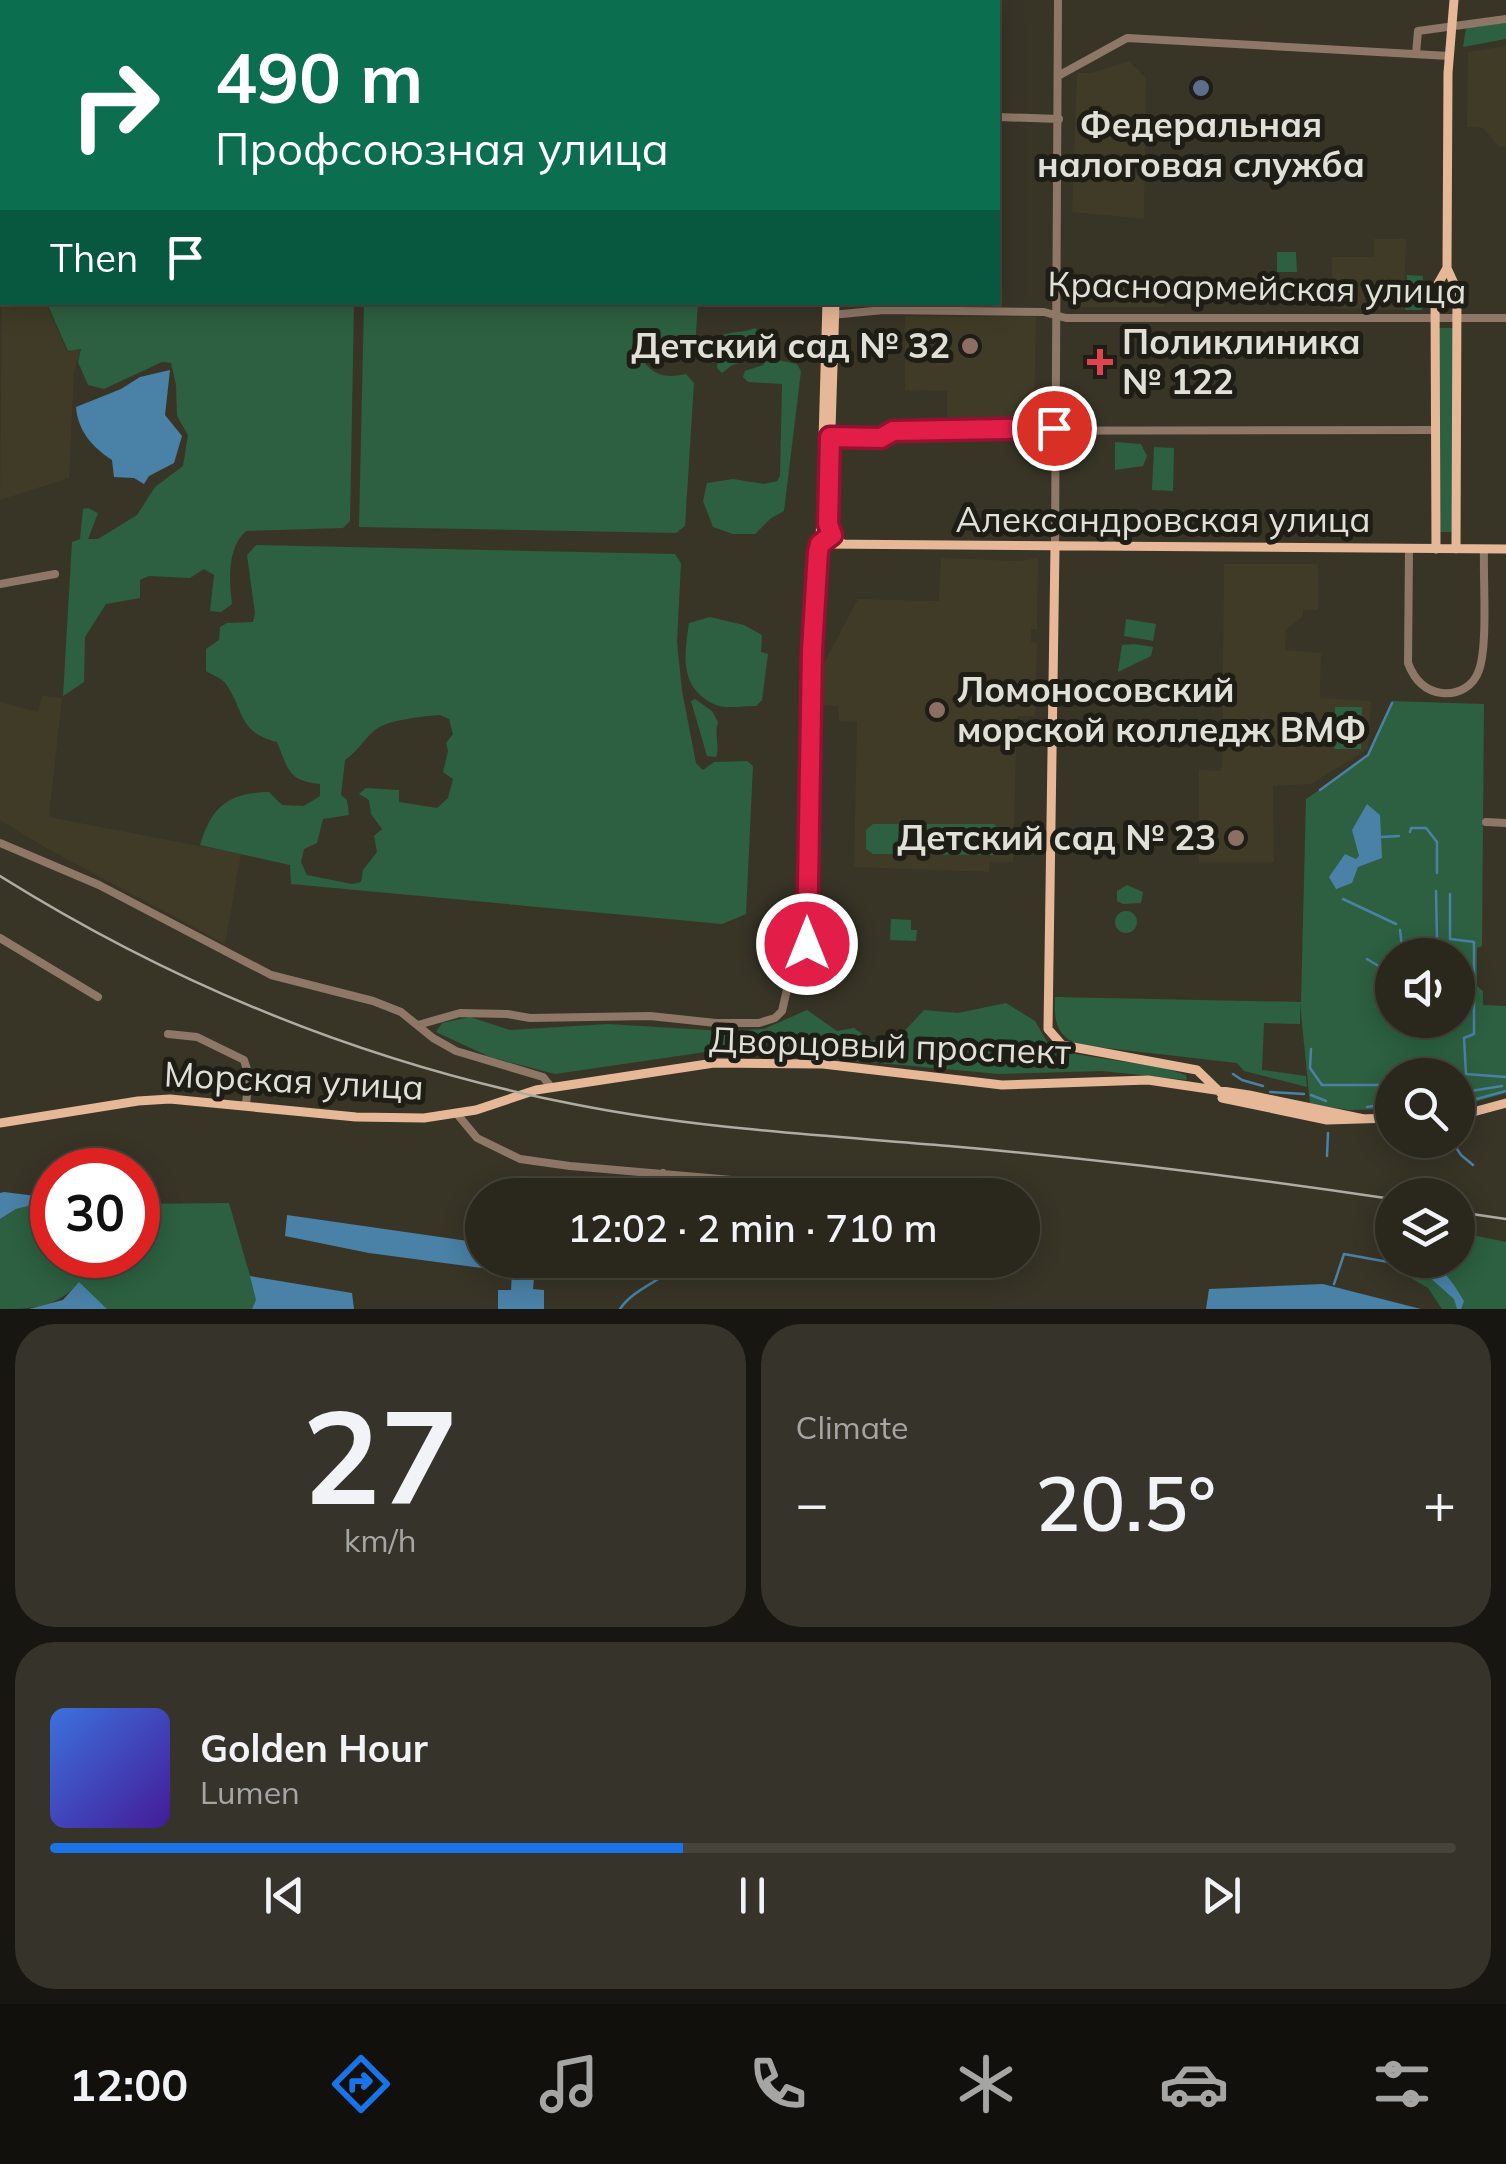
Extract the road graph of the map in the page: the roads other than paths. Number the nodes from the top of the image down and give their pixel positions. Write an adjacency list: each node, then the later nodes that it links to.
1 (1058, 0): 7 (street)
2 (1454, 0): 4 (main road)
3 (1506, 18): 4 (street)
4 (1451, 26): 5 (street); 6 (main road)
5 (1416, 54): 6 (street); 7 (street)
6 (1448, 56): 10 (main road)
7 (1058, 76): 9 (street)
8 (1000, 117): 9 (street)
9 (1058, 119): 16 (street)
10 (1448, 268): 11 (main road); 12 (main road)
11 (1435, 290): 12 (main road); 17 (main road)
12 (1457, 290): 18 (main road)
13 (828, 305): 15 (main road)
14 (834, 305): 15 (main road)
15 (831, 315): 16 (street, Красноармейская улица); 22 (main road)
16 (1056, 315): 17 (street, Красноармейская улица); 20 (street)
17 (1435, 318): 18 (street, Красноармейская улица); 21 (main road)
18 (1457, 318): 19 (street, Красноармейская улица); 30 (main road)
19 (1506, 318)
20 (1054, 428): 21 (street); 22 (street); 26 (street)
21 (1436, 430): 28 (main road)
22 (827, 437): 23 (main road); 25 (main road)
23 (832, 535): 24 (main road); 25 (street)
24 (842, 543): 25 (main road, Александровская улица); 26 (main road, Александровская улица)
25 (820, 544): 39 (street)
26 (1055, 547): 27 (main road, Александровская улица); 41 (main road)
27 (1409, 549): 28 (main road, Александровская улица); 31 (street)
28 (1436, 549): 30 (main road, Александровская улица)
29 (1506, 549): 31 (main road, Александровская улица)
30 (1456, 550): 31 (main road, Александровская улица)
31 (1484, 550)
32 (56, 574): 33 (street)
33 (0, 584)
34 (1486, 822): 35 (street)
35 (1506, 823)
36 (0, 842): 39 (street)
37 (0, 938): 38 (street)
38 (98, 997)
39 (418, 1024): 43 (street)
40 (168, 1034): 48 (street)
41 (1172, 1064): 44 (main road); 45 (main road)
42 (1136, 1082): 43 (main road, Дворцовый проспект); 44 (main road, Дворцовый проспект); 45 (main road, Дворцовый проспект)
43 (551, 1087): 46 (main road, Дворцовый проспект)
44 (1185, 1087): 45 (main road, Дворцовый проспект)
45 (1219, 1092): 51 (main road, Дворцовый проспект)
46 (524, 1094): 50 (main road, Морская улица)
47 (1506, 1103): 49 (main road)
48 (246, 1104): 50 (main road, Морская улица); 52 (main road, Морская улица)
49 (1475, 1111)
50 (457, 1114): 53 (street)
51 (1375, 1119)
52 (0, 1122)
53 (662, 1173): 54 (street); 55 (street)
54 (669, 1178)
55 (716, 1178)

